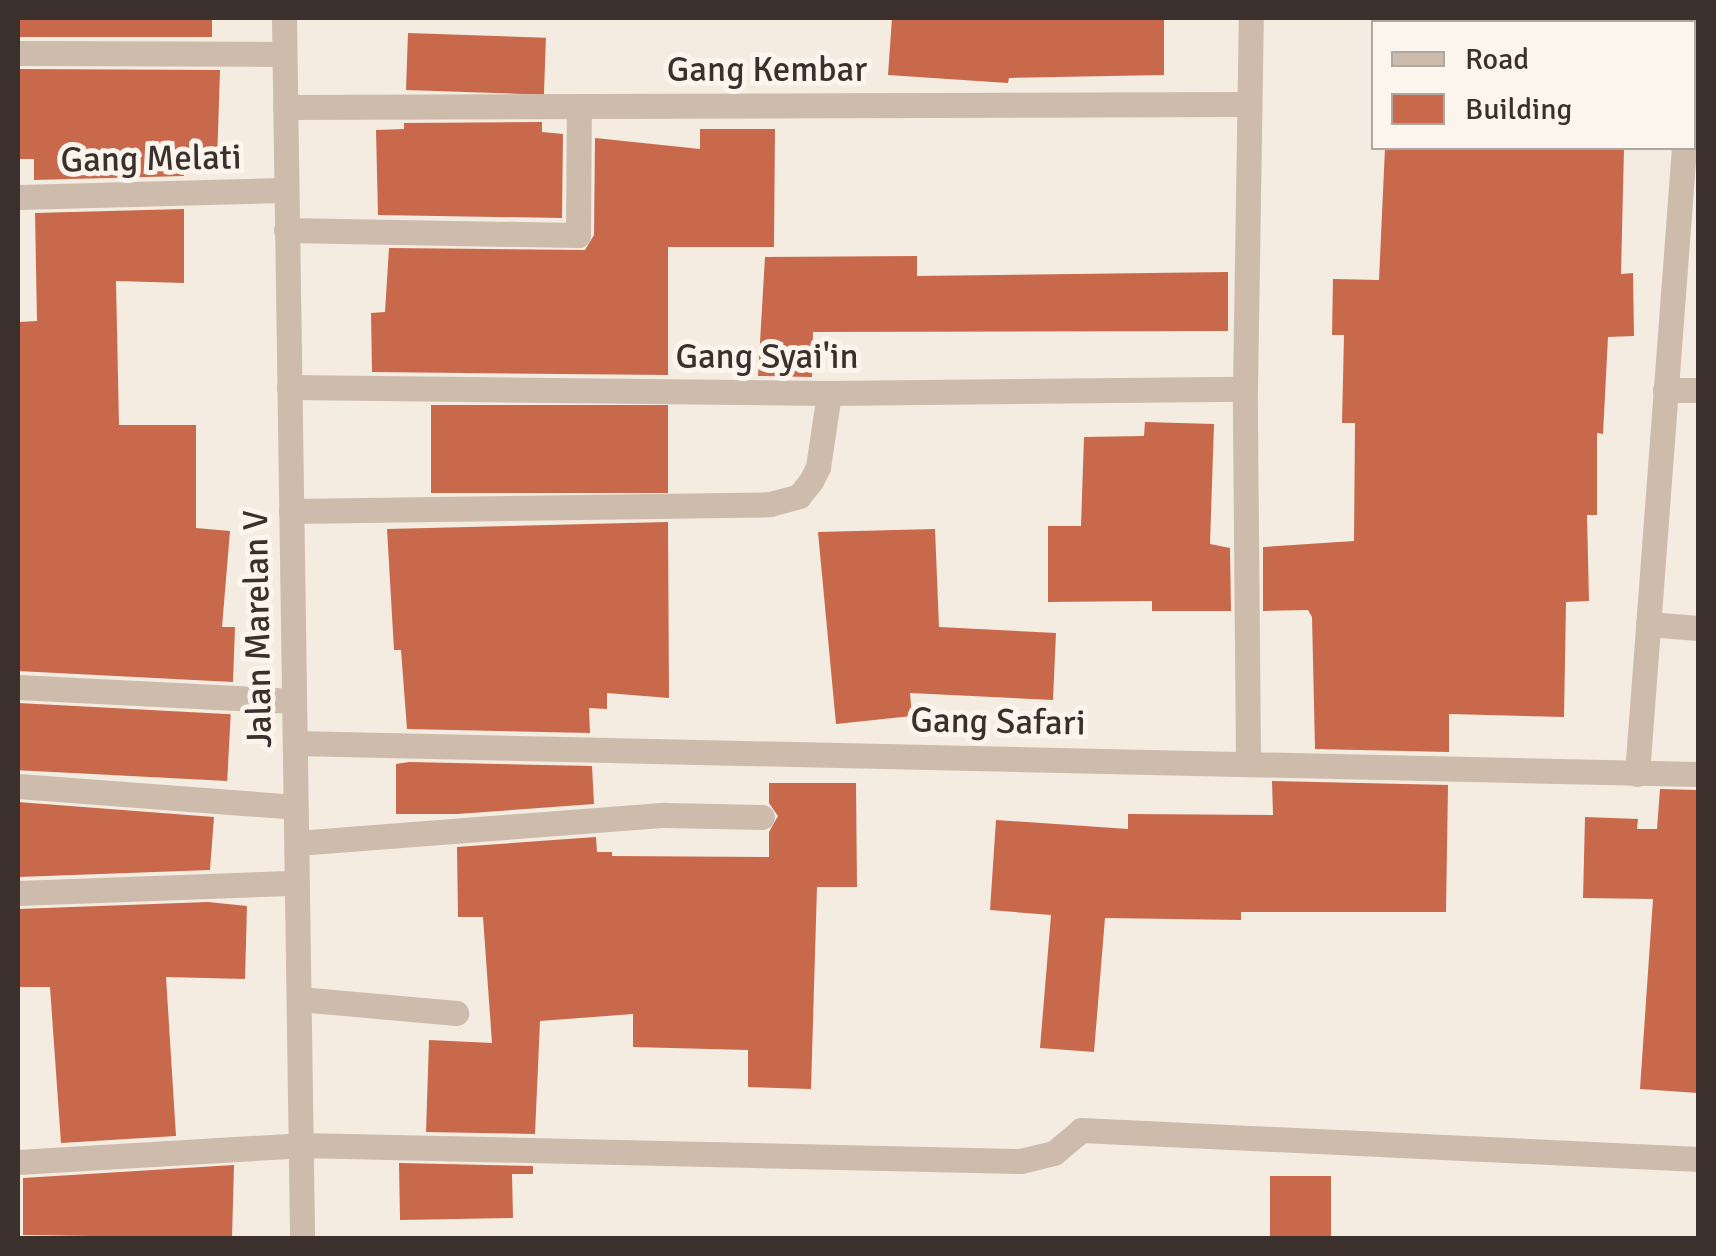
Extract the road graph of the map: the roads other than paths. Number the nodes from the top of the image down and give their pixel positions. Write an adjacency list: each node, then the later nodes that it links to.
1 (284, 18): 4 (street, Jalan Marelan V)
2 (1251, 18): 5 (street)
3 (18, 54): 4 (street)
4 (284, 54): 7 (street, Jalan Marelan V)
5 (1249, 104): 6 (street, Gang Kembar); 13 (street)
6 (579, 106): 7 (street, Gang Kembar); 11 (street)
7 (285, 108): 9 (street, Jalan Marelan V)
8 (1684, 150): 14 (street)
9 (286, 190): 10 (street, Gang Melati); 11 (street, Jalan Marelan V)
10 (18, 197)
11 (286, 230): 12 (street, Jalan Marelan V)
12 (289, 388): 16 (street, Gang Syai'in); 17 (street, Jalan Marelan V)
13 (1245, 389): 16 (street, Gang Syai'in); 23 (street)
14 (1666, 390): 15 (street); 18 (street)
15 (1698, 390)
16 (829, 392): 17 (street)
17 (291, 512): 21 (street, Jalan Marelan V)
18 (1648, 624): 19 (street); 24 (street)
19 (1698, 628)
20 (18, 687): 21 (street)
21 (294, 702): 22 (street, Jalan Marelan V)
22 (295, 744): 23 (street, Gang Safari); 27 (street, Jalan Marelan V)
23 (1248, 762): 24 (street, Gang Safari)
24 (1637, 774): 25 (street, Gang Safari)
25 (1698, 774)
26 (18, 786): 27 (street)
27 (296, 806): 29 (street, Jalan Marelan V)
28 (762, 817): 29 (street)
29 (297, 844): 30 (street, Jalan Marelan V)
30 (297, 884): 31 (street); 32 (street, Jalan Marelan V)
31 (18, 893)
32 (299, 1000): 33 (street); 34 (street, Jalan Marelan V)
33 (456, 1013)
34 (301, 1144): 35 (street); 36 (street); 37 (street, Jalan Marelan V)
35 (1698, 1159)
36 (18, 1162)
37 (302, 1238)

